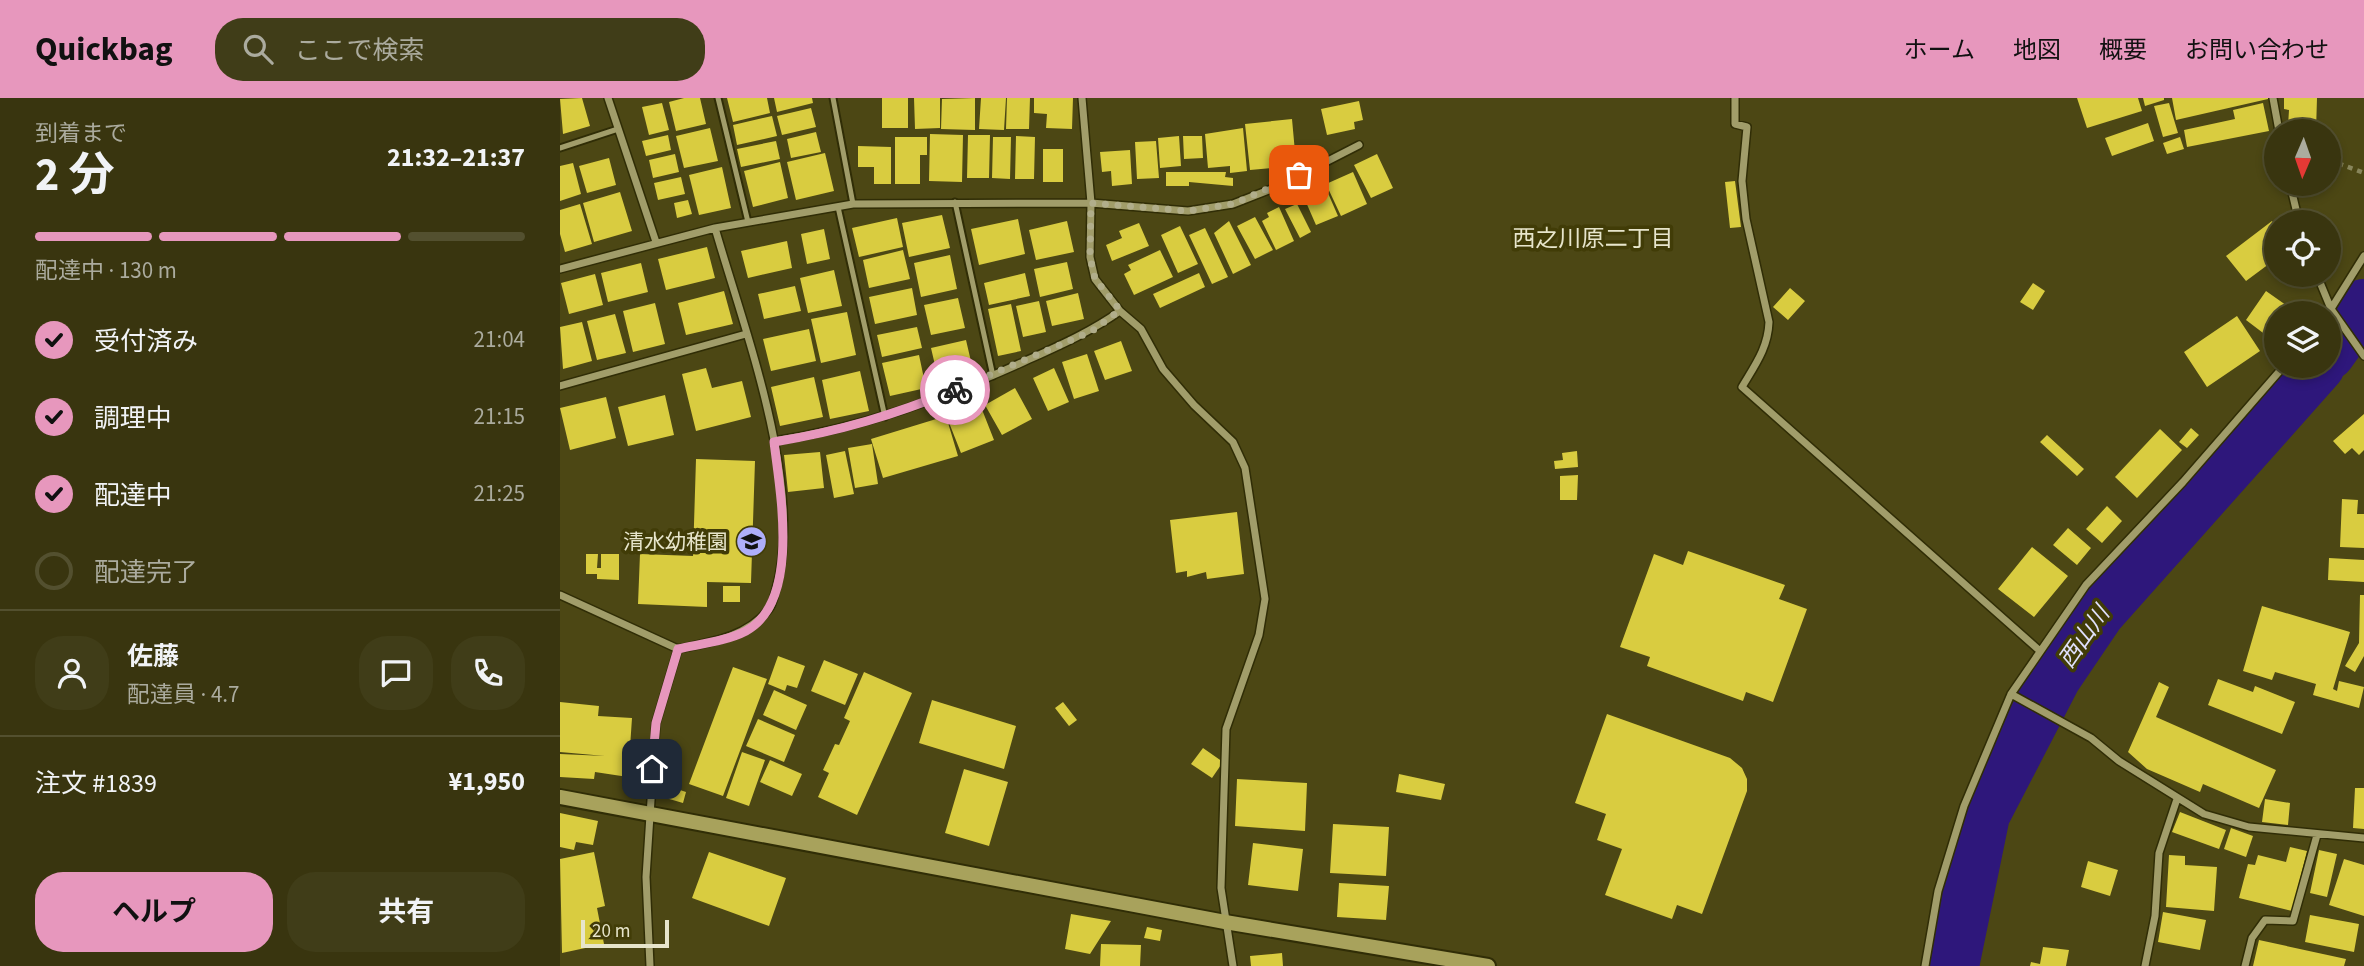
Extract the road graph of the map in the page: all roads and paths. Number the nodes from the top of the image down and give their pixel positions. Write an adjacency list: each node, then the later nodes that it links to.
1 (608, 98): 8 (street)
2 (718, 98): 17 (lane)
3 (833, 98): 15 (lane)
4 (1082, 98): 14 (street)
5 (1735, 98): 34 (street)
6 (2273, 98): 7 (street)
7 (2277, 119)
8 (618, 129): 10 (lane); 19 (street)
9 (1359, 145): 14 (street)
10 (560, 148)
11 (2342, 165): 12 (path)
12 (2364, 173)
13 (956, 202): 14 (street); 15 (street); 27 (lane)
14 (1091, 203): 23 (street)
15 (853, 204): 16 (street)
16 (838, 207): 17 (street); 30 (lane)
17 (748, 222): 18 (street)
18 (715, 229): 19 (street); 25 (street)
19 (656, 242): 21 (street)
20 (2364, 256): 22 (street)
21 (560, 269)
22 (2335, 301)
23 (1120, 310): 27 (street); 41 (street)
24 (2341, 323): 26 (street)
25 (746, 334): 29 (street); 31 (street)
26 (2364, 356)
27 (993, 376): 30 (street)
28 (2274, 378): 34 (street)
29 (560, 386)
30 (885, 417): 31 (street)
31 (774, 442): 33 (street)
32 (560, 596): 33 (street)
33 (678, 649): 38 (street)
34 (2040, 651): 35 (street)
35 (2011, 694): 37 (street); 45 (street)
36 (560, 797): 38 (street)
37 (2176, 799): 39 (street); 46 (street)
38 (649, 816): 41 (street); 42 (street)
39 (2317, 835): 40 (street); 47 (street)
40 (2364, 838)
41 (1225, 922): 43 (street); 44 (street)
42 (650, 966)
43 (1233, 966)
44 (1488, 966)
45 (1925, 966)
46 (2145, 966)
47 (2245, 966)

